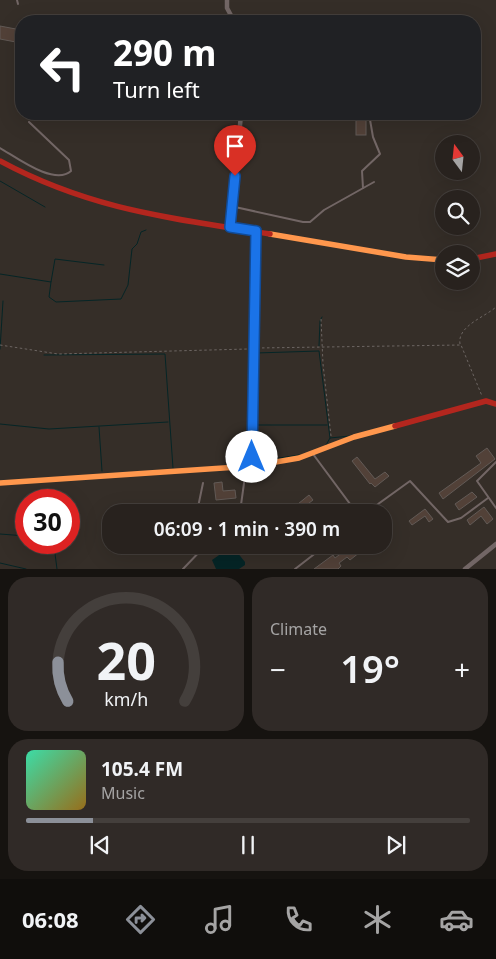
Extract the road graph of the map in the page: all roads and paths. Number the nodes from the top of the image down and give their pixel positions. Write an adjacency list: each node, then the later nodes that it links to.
1 (17, 0): 3 (lane)
2 (227, 0): 4 (street)
3 (18, 4)
4 (230, 15)
5 (240, 120): 12 (street)
6 (370, 120): 11 (lane)
7 (29, 122): 8 (lane)
8 (0, 148)
9 (0, 161): 13 (street)
10 (374, 182): 11 (lane)
11 (363, 188): 12 (lane)
12 (232, 207): 13 (street)
13 (230, 227): 14 (street)
14 (256, 231): 17 (street); 22 (street)
15 (496, 254): 16 (street)
16 (480, 257)
17 (435, 259)
18 (496, 307): 21 (path)
19 (321, 320): 23 (path)
20 (0, 345): 22 (path)
21 (460, 345): 23 (path); 24 (path)
22 (252, 348): 23 (path); 29 (street)
23 (322, 348): 26 (path)
24 (484, 402): 25 (street); 27 (street)
25 (496, 404)
26 (331, 436)
27 (313, 454): 29 (street); 35 (lane)
28 (496, 462): 32 (lane)
29 (249, 466): 30 (street); 34 (lane)
30 (0, 483)
31 (204, 483): 33 (lane)
32 (488, 498): 36 (lane); 37 (lane)
33 (198, 504)
34 (242, 504)
35 (350, 504)
36 (378, 504)
37 (496, 508)
38 (496, 544): 43 (street)
39 (197, 554): 41 (lane)
40 (314, 554): 42 (lane)
41 (183, 569)
42 (295, 569)
43 (465, 569)

